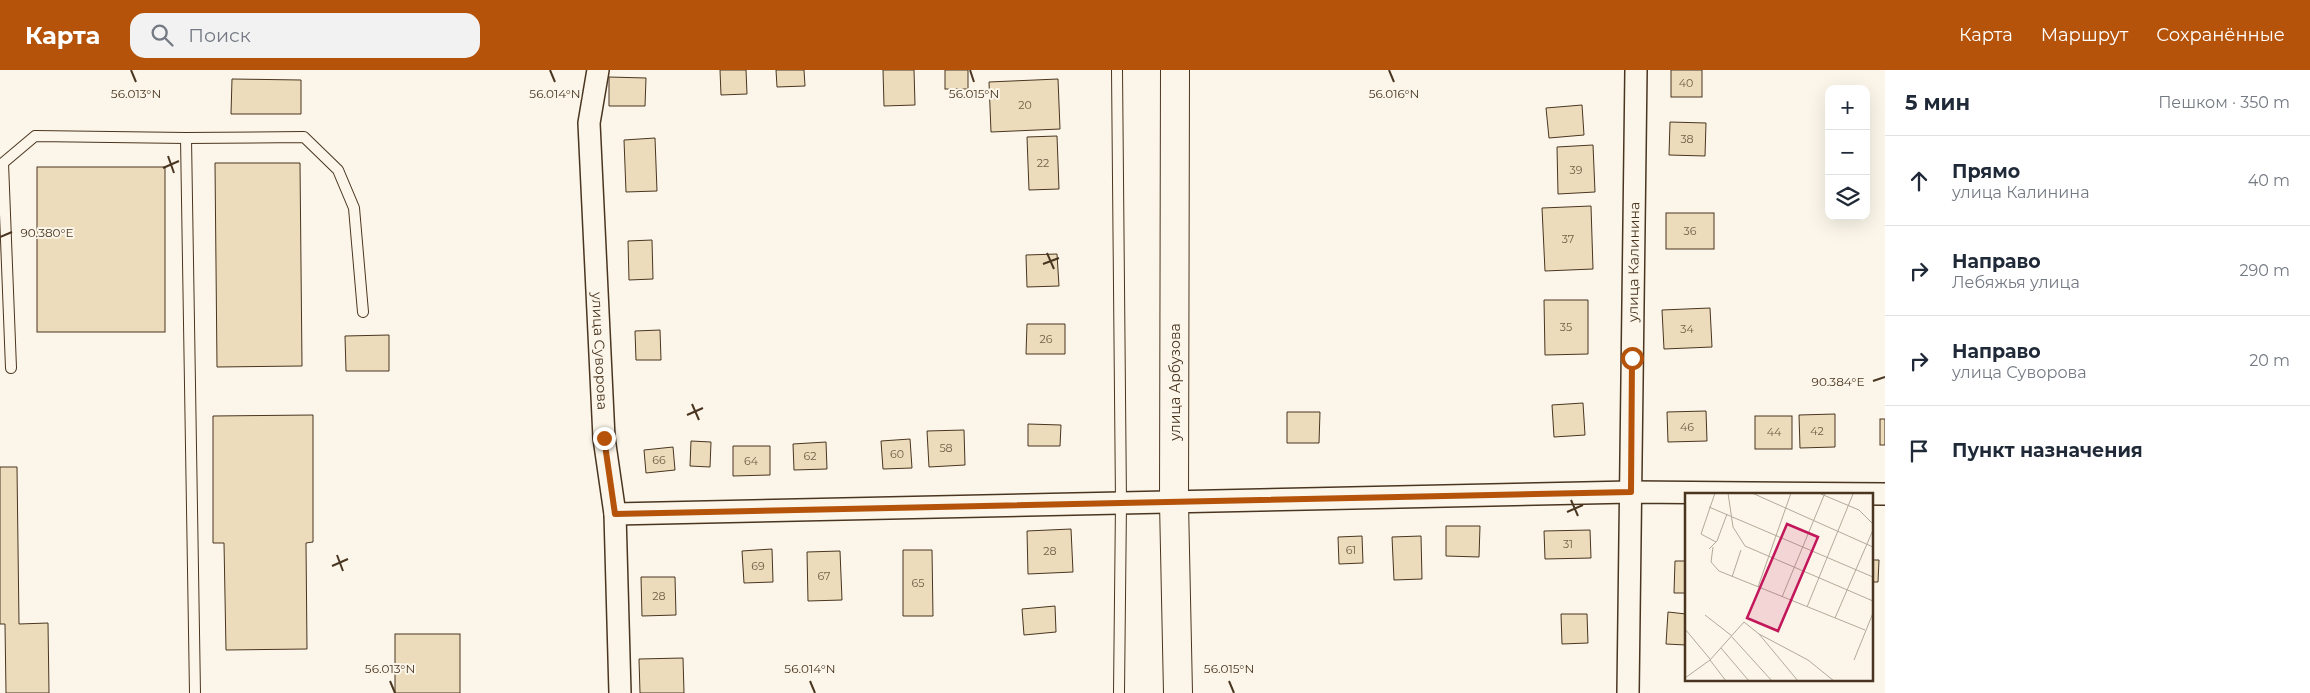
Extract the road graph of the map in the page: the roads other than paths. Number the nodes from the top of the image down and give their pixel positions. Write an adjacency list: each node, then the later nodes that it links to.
1 (598, 70): 14 (street, улица Суворова)
2 (1117, 70): 12 (lane)
3 (1175, 70): 13 (street, улица Арбузова)
4 (1636, 70): 8 (street, улица Калинина)
5 (186, 138): 6 (lane); 7 (lane); 15 (lane)
6 (363, 312)
7 (11, 368)
8 (1631, 492): 9 (street); 13 (street); 19 (street, улица Калинина)
9 (1758, 493)
10 (1872, 494): 11 (street)
11 (1885, 494)
12 (1121, 503): 13 (street); 14 (street); 17 (lane)
13 (1174, 503): 18 (street, улица Арбузова)
14 (615, 514): 16 (street, улица Суворова)
15 (195, 693)
16 (620, 693)
17 (1120, 693)
18 (1178, 693)
19 (1628, 693)

